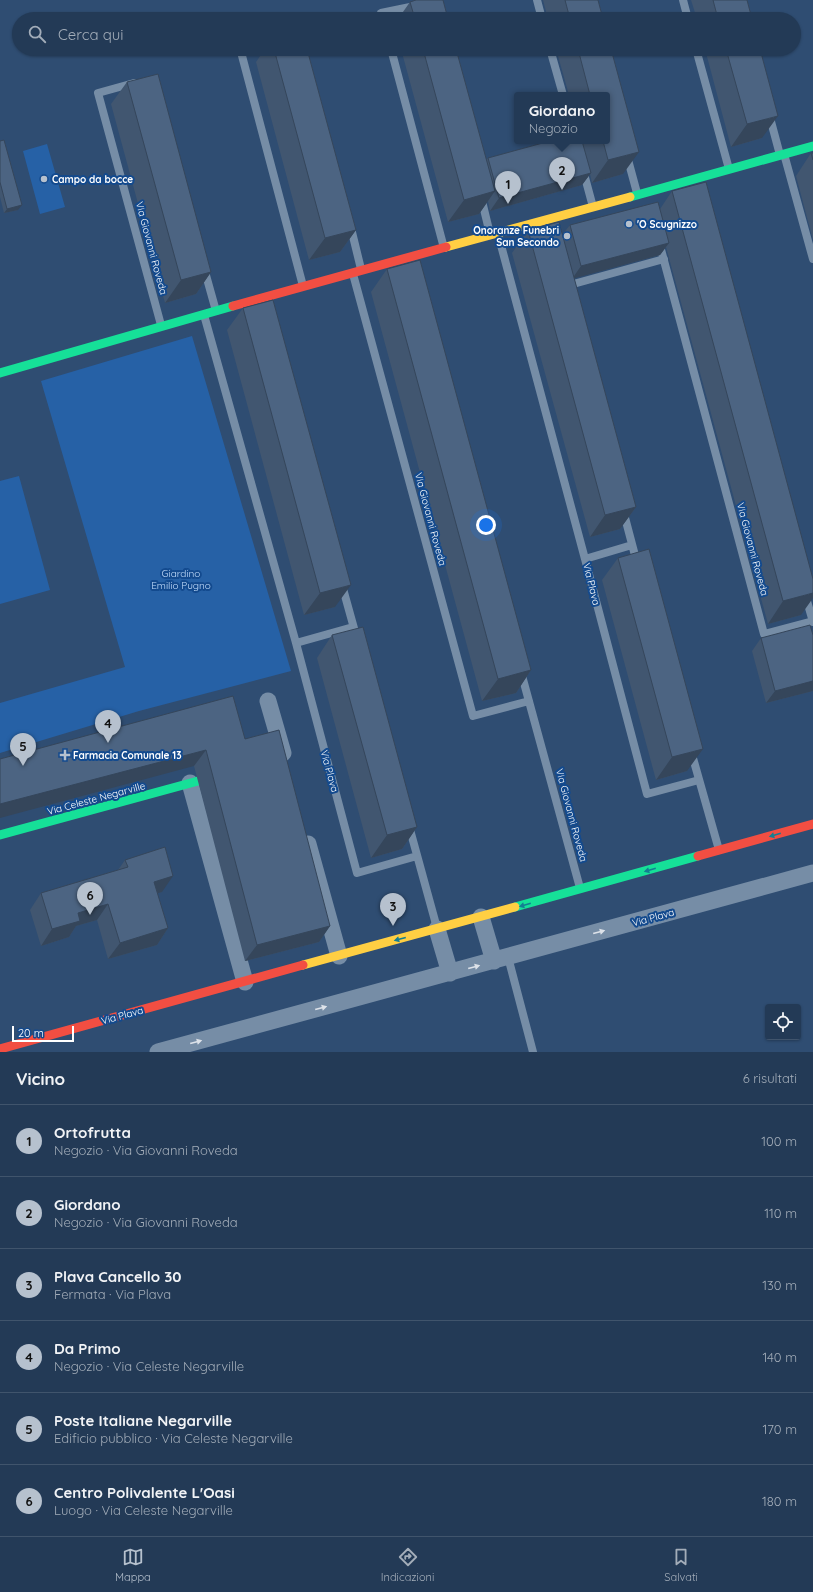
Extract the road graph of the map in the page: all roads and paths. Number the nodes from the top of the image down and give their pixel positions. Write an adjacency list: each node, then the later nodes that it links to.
1 (537, 0): 5 (lane)
2 (683, 0): 6 (lane)
3 (426, 4): 4 (lane)
4 (386, 12)
5 (540, 12)
6 (686, 12)
7 (242, 56): 30 (lane)
8 (393, 56): 25 (lane)
9 (552, 56): 12 (lane)
10 (698, 56): 18 (lane)
11 (145, 80): 34 (lane, Via Giovanni Roveda)
12 (562, 92)
13 (766, 102): 16 (lane)
14 (813, 146): 16 (street)
15 (625, 149): 20 (lane)
16 (782, 155): 18 (street); 28 (lane)
17 (581, 163): 21 (lane)
18 (729, 170): 20 (street)
19 (479, 191): 24 (lane)
20 (637, 196): 21 (street)
21 (593, 207): 24 (street)
22 (348, 218): 29 (lane, Via Giovanni Roveda)
23 (656, 230): 27 (lane, Via Giovanni Roveda)
24 (495, 235): 25 (street); 38 (lane)
25 (444, 248): 29 (street)
26 (202, 258): 32 (lane)
27 (664, 259): 31 (lane); 42 (lane, Via Giovanni Roveda)
28 (813, 260)
29 (357, 272): 30 (street); 48 (lane, Via Giovanni Roveda)
30 (303, 287): 32 (street)
31 (564, 287)
32 (216, 311): 33 (street)
33 (204, 314): 34 (street); 44 (lane)
34 (162, 326): 35 (street)
35 (0, 373)
36 (620, 500): 37 (lane)
37 (632, 545): 38 (lane, Via Plava); 39 (lane)
38 (585, 559): 51 (lane, Via Plava)
39 (639, 568)
40 (339, 573): 43 (lane)
41 (802, 583): 42 (lane, Via Giovanni Roveda)
42 (813, 622)
43 (353, 627): 44 (lane); 45 (lane)
44 (296, 643): 58 (lane, Via Plava)
45 (360, 650)
46 (519, 663): 48 (lane, Via Giovanni Roveda)
47 (268, 701): 50 (street)
48 (529, 701): 60 (lane, Via Giovanni Roveda)
49 (688, 742): 51 (lane)
50 (283, 762)
51 (699, 780): 57 (lane)
52 (194, 782): 56 (street, Via Celeste Negarville); 66 (street)
53 (406, 818): 58 (lane)
54 (813, 824): 57 (street, Via Plava, one-way to 57)
55 (304, 827): 63 (street)
56 (0, 836)
57 (719, 850): 60 (street, Via Plava, one-way to 60)
58 (417, 856): 62 (lane)
59 (813, 873): 64 (street, Via Plava, one-way to 59)
60 (581, 889): 61 (street, Via Plava, one-way to 61)
61 (481, 917): 62 (street, Via Plava); 64 (street)
62 (437, 929): 63 (street, Via Plava, one-way to 63); 65 (street)
63 (339, 956): 66 (street, Via Plava)
64 (501, 959): 65 (street, Via Plava, one-way to 64); 69 (lane)
65 (450, 973): 68 (street, Via Plava, one-way to 65)
66 (245, 982): 67 (street, Via Plava)
67 (0, 1049)
68 (158, 1052)
69 (534, 1052)

